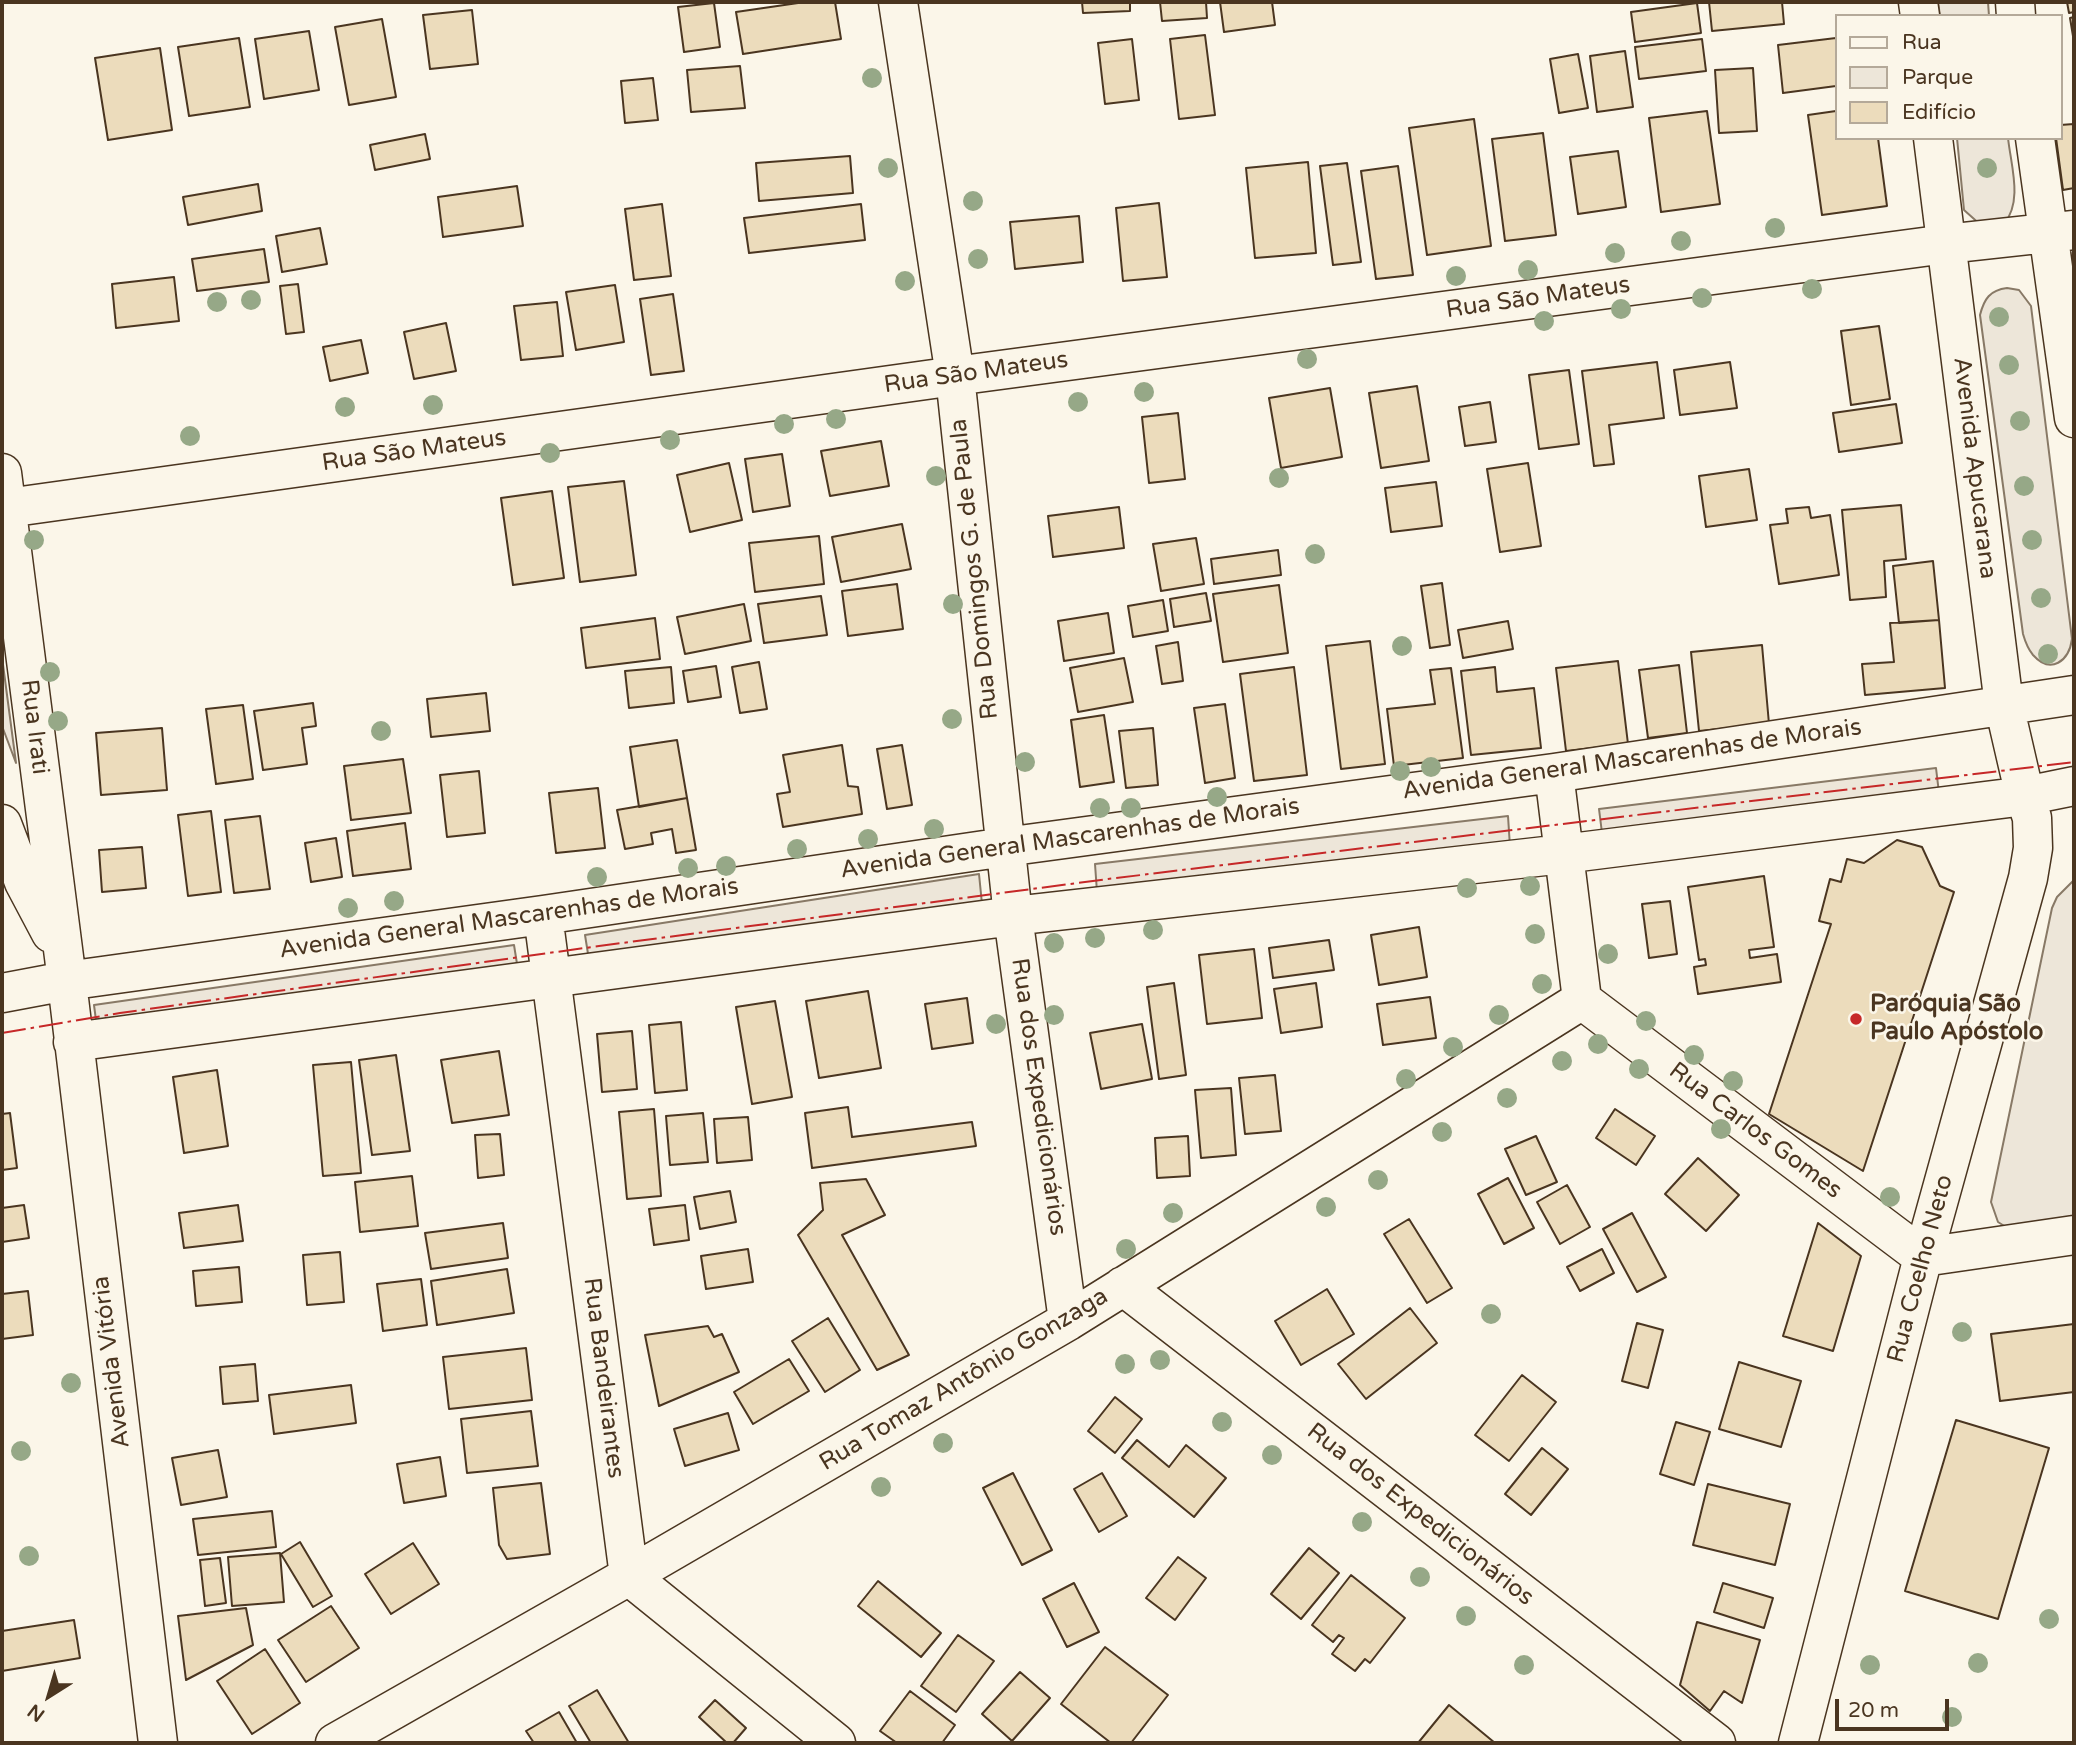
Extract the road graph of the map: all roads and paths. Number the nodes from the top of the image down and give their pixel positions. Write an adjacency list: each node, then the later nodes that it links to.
1 (898, 2): 6 (street, Rua Domingos G. de Paula)
2 (1933, 140): 5 (street, Avenida Apucarana)
3 (2036, 140): 4 (street)
4 (2062, 231): 5 (street, Rua São Mateus); 7 (street)
5 (1945, 244): 6 (street, Rua São Mateus); 10 (street, Avenida Apucarana)
6 (955, 376): 8 (street, Rua São Mateus); 15 (street, Rua Domingos G. de Paula)
7 (2074, 418)
8 (4, 491): 19 (street, Rua Irati)
9 (2074, 695): 10 (street, Avenida General Mascarenhas de Morais)
10 (2004, 705): 11 (street, Avenida General Mascarenhas de Morais); 13 (street, Avenida Apucarana)
11 (1553, 773): 15 (street, Avenida General Mascarenhas de Morais); 16 (street)
12 (2074, 786): 13 (street)
13 (2025, 796): 16 (street); 25 (street, Rua Coelho Neto)
14 (2, 824): 19 (street, Avenida Vitória)
15 (1005, 847): 17 (street, Avenida General Mascarenhas de Morais); 18 (street, Rua Domingos G. de Paula)
16 (1563, 854): 18 (street); 22 (street)
17 (543, 915): 19 (street, Avenida General Mascarenhas de Morais); 20 (street, Rua Bandeirantes)
18 (1013, 916): 20 (street); 27 (street, Rua dos Expedicionários)
19 (65, 969): 21 (street, Avenida General Mascarenhas de Morais); 23 (street, Avenida Vitória)
20 (551, 977): 23 (street); 28 (street, Rua Bandeirantes)
21 (2, 993)
22 (1582, 1000): 25 (street, Rua Carlos Gomes); 26 (street, Rua Tomaz Antônio Gonzaga)
23 (73, 1042): 29 (street, Avenida Vitória)
24 (2074, 1235): 25 (street)
25 (1923, 1258): 33 (street, Rua Coelho Neto)
26 (1124, 1286): 27 (street, Rua Tomaz Antônio Gonzaga); 32 (street, Rua dos Expedicionários)
27 (1068, 1321): 28 (street, Rua Tomaz Antônio Gonzaga)
28 (629, 1576): 30 (street, Rua Tomaz Antônio Gonzaga); 31 (street)
29 (158, 1743)
30 (335, 1743)
31 (836, 1743)
32 (1716, 1743)
33 (1798, 1743)

